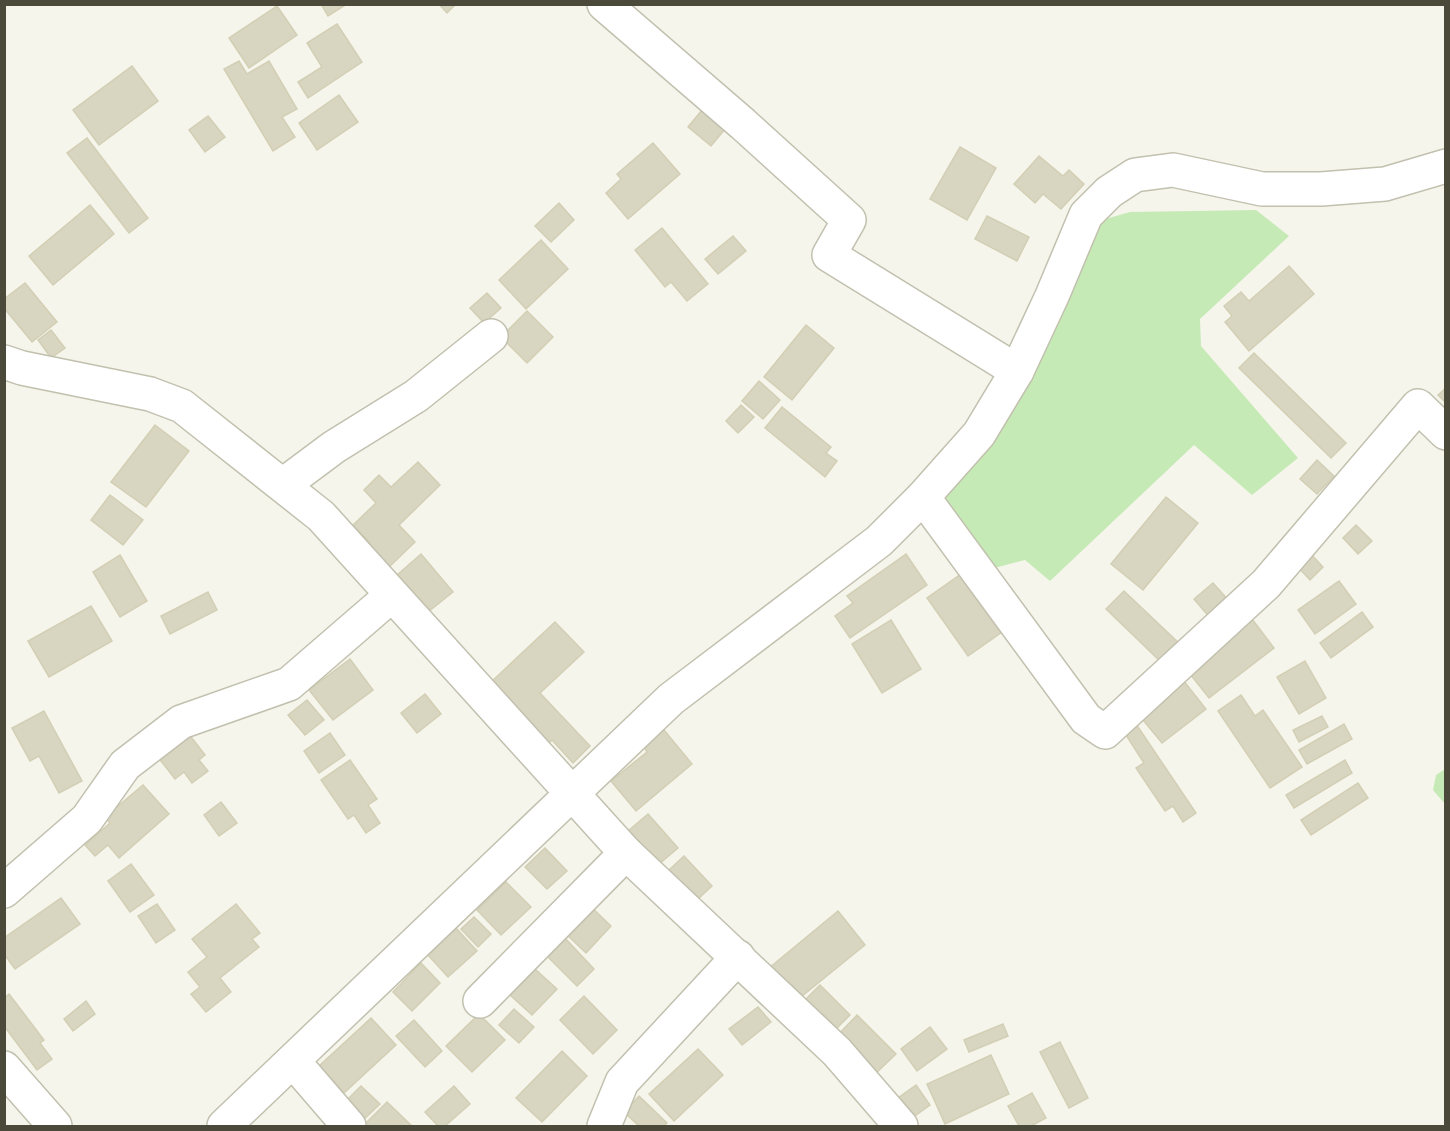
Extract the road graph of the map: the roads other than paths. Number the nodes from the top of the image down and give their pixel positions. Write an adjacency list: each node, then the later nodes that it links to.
1 (604, 4): 5 (street)
2 (1446, 166): 5 (street)
3 (490, 336): 7 (street)
4 (4, 362): 7 (street)
5 (1017, 371): 8 (street)
6 (1446, 433): 8 (street)
7 (283, 485): 9 (street)
8 (923, 497): 10 (street)
9 (392, 595): 10 (street); 12 (street)
10 (572, 794): 11 (street); 15 (street)
11 (626, 853): 13 (street); 14 (street)
12 (4, 891)
13 (738, 957): 20 (street); 21 (street)
14 (480, 1001)
15 (293, 1062): 18 (street); 19 (street)
16 (4, 1068): 17 (street)
17 (55, 1126)
18 (224, 1126)
19 (349, 1126)
20 (604, 1126)
21 (901, 1126)

